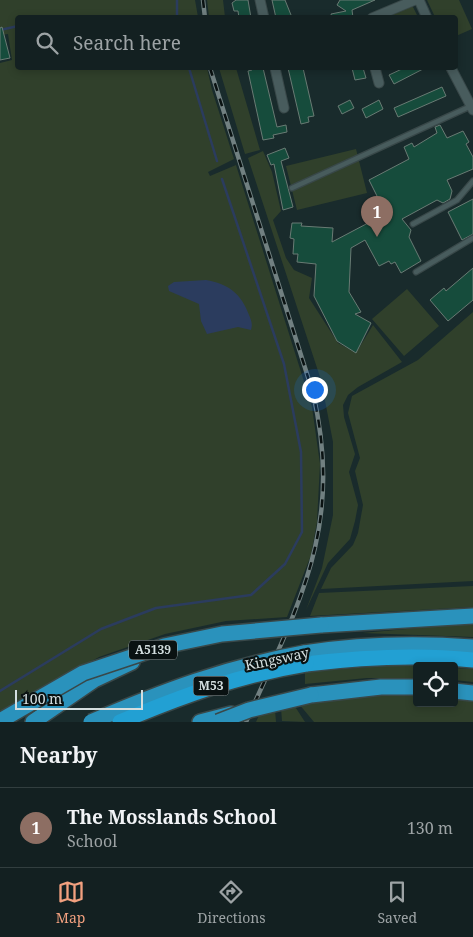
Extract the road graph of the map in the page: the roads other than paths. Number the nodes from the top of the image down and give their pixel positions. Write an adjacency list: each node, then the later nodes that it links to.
1 (260, 0): 4 (street)
2 (414, 0): 5 (street)
3 (419, 0): 6 (street)
4 (263, 15)
5 (379, 15)
6 (426, 15)
7 (275, 70): 11 (street)
8 (375, 70): 10 (street)
9 (452, 70): 12 (street)
10 (378, 83)
11 (284, 108)
12 (472, 108): 14 (lane)
13 (473, 181): 15 (lane)
14 (292, 188)
15 (413, 224)
16 (472, 240): 17 (lane)
17 (416, 272)
18 (473, 616): 19 (highway, A5139, bridge)
19 (164, 646): 27 (highway, A5139, bridge); 28 (highway, bridge)
20 (473, 647): 21 (highway, Kingsway)
21 (305, 658): 22 (highway, M53); 29 (highway, Kingsway, bridge); 30 (highway, M53, bridge)
22 (473, 660)
23 (413, 688): 26 (highway, bridge)
24 (458, 691): 25 (highway)
25 (473, 693)
26 (249, 710): 31 (highway, bridge); 32 (highway, bridge)
27 (0, 721)
28 (33, 722)
29 (91, 722)
30 (120, 722)
31 (200, 722)
32 (218, 722)

